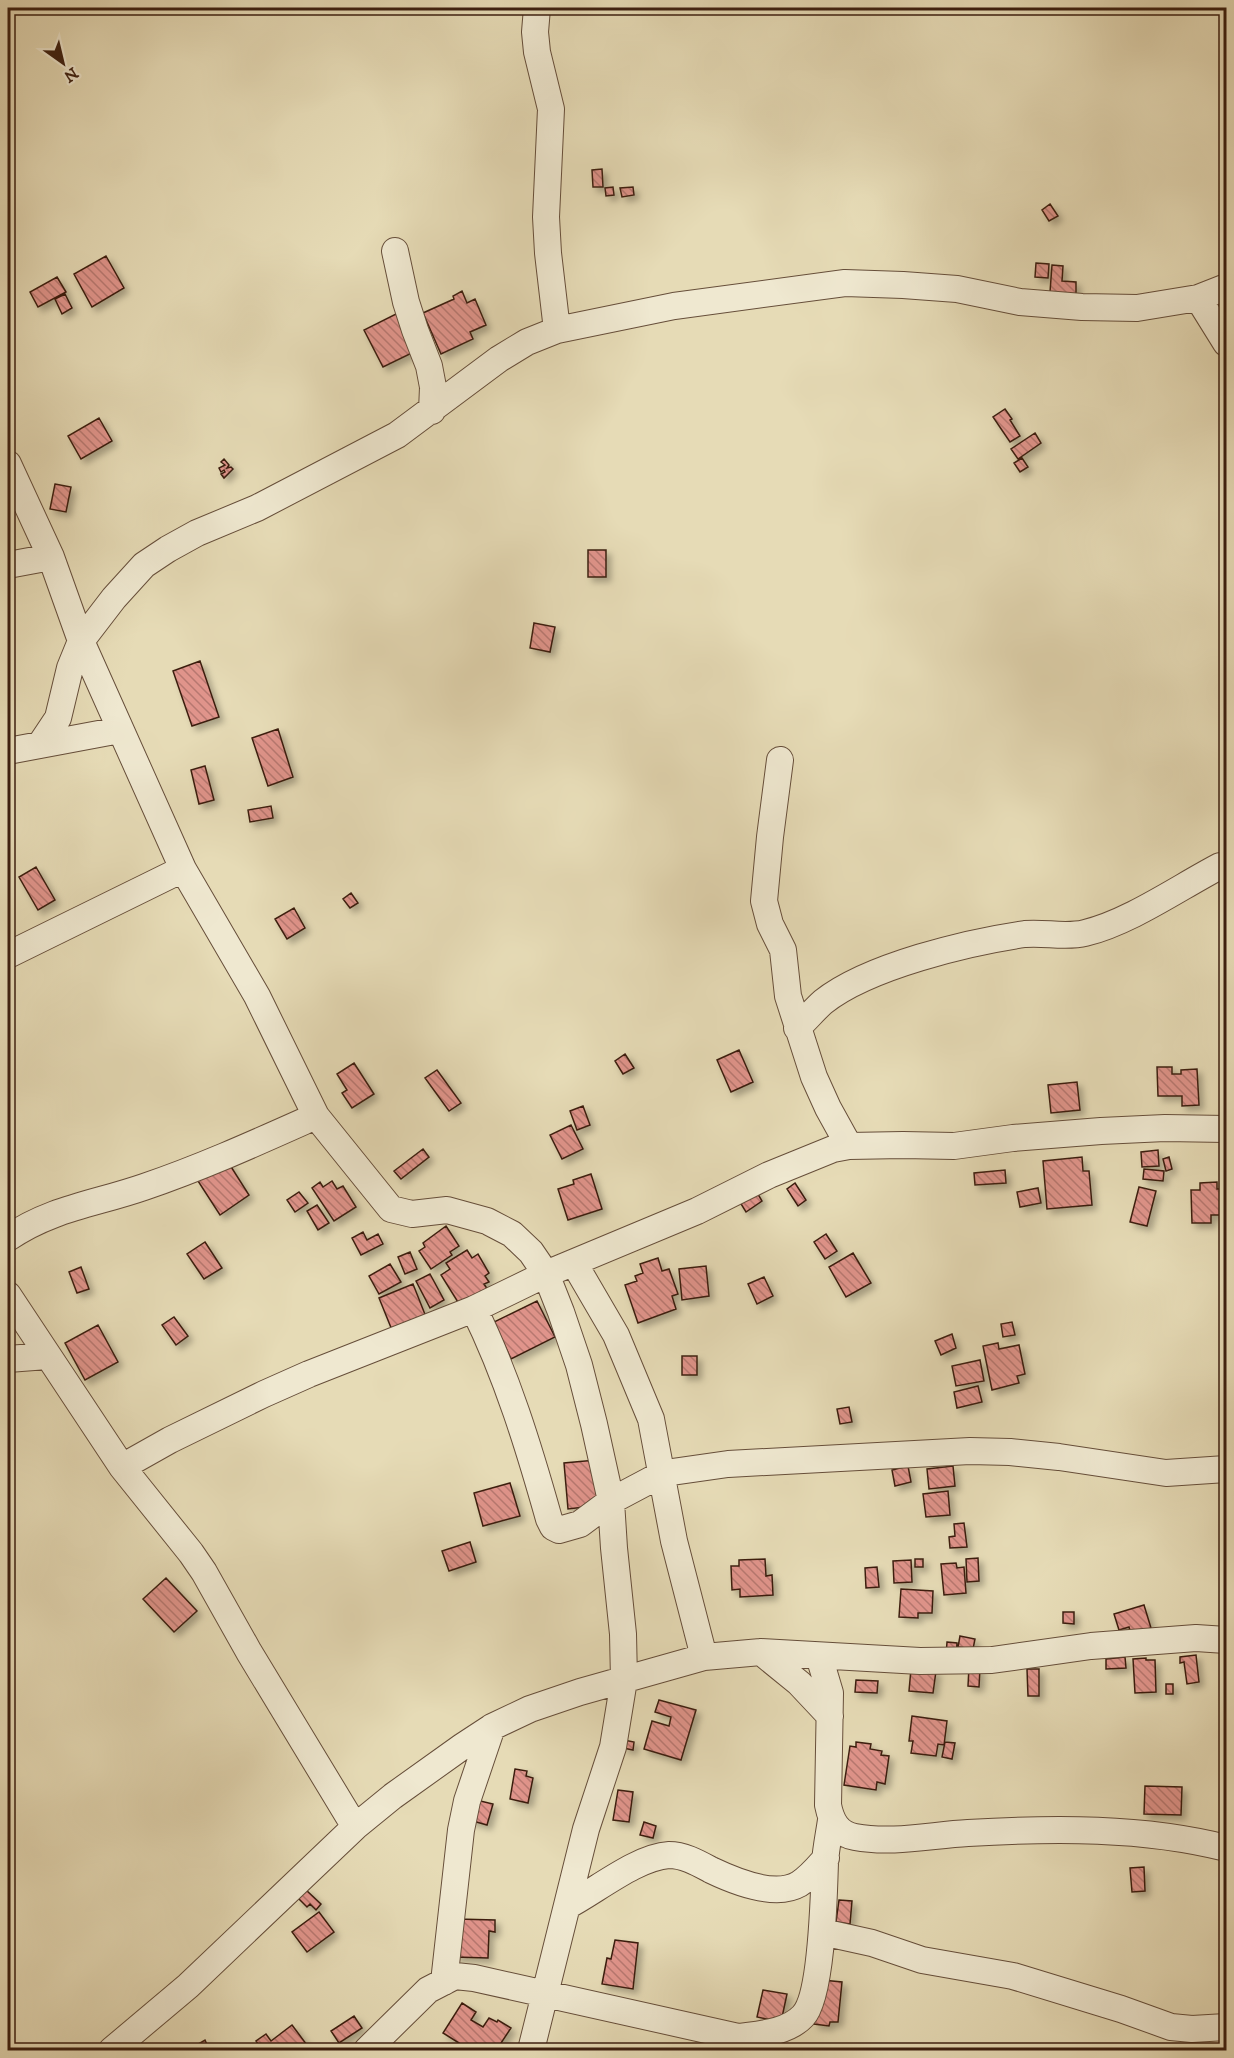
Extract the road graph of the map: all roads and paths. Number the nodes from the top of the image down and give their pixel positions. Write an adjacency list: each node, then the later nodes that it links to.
1 (537, 8): 5 (street)
2 (395, 251): 7 (street)
3 (1227, 287): 4 (street)
4 (1198, 298): 5 (street); 6 (street)
5 (557, 330): 7 (street)
6 (1227, 343)
7 (432, 411): 11 (street)
8 (8, 464): 9 (street)
9 (51, 557): 10 (street); 11 (street)
10 (8, 565)
11 (81, 641): 12 (street); 13 (street)
12 (120, 730): 13 (street); 17 (street)
13 (40, 745): 14 (street)
14 (8, 751)
15 (780, 760): 19 (street)
16 (1220, 866): 19 (street)
17 (183, 869): 18 (street); 20 (street)
18 (8, 955)
19 (797, 1028): 22 (street)
20 (316, 1116): 23 (street); 25 (street)
21 (1227, 1129): 22 (street)
22 (849, 1146): 24 (street)
23 (8, 1238)
24 (574, 1263): 25 (street); 32 (street)
25 (546, 1274): 27 (street); 33 (street)
26 (8, 1296): 28 (street)
27 (474, 1309): 30 (street); 33 (street)
28 (47, 1356): 29 (street); 30 (street)
29 (8, 1359)
30 (122, 1467): 42 (street)
31 (1227, 1469): 32 (street)
32 (660, 1475): 33 (street); 37 (street)
33 (612, 1501): 38 (street)
34 (1227, 1640): 36 (street)
35 (761, 1652): 36 (street); 37 (street); 39 (street)
36 (819, 1656): 39 (street)
37 (704, 1658): 38 (street)
38 (624, 1680): 40 (street); 45 (street)
39 (830, 1716): 41 (street)
40 (492, 1726): 42 (street); 47 (street)
41 (831, 1820): 43 (street); 44 (street)
42 (355, 1827): 51 (street)
43 (1227, 1848)
44 (826, 1858): 45 (street); 46 (street)
45 (567, 1906): 48 (street)
46 (822, 1932): 49 (street); 50 (street)
47 (444, 1982): 48 (street); 52 (street)
48 (546, 1995): 50 (street); 53 (street)
49 (1227, 2027)
50 (731, 2044)
51 (112, 2050)
52 (367, 2050)
53 (531, 2050)

